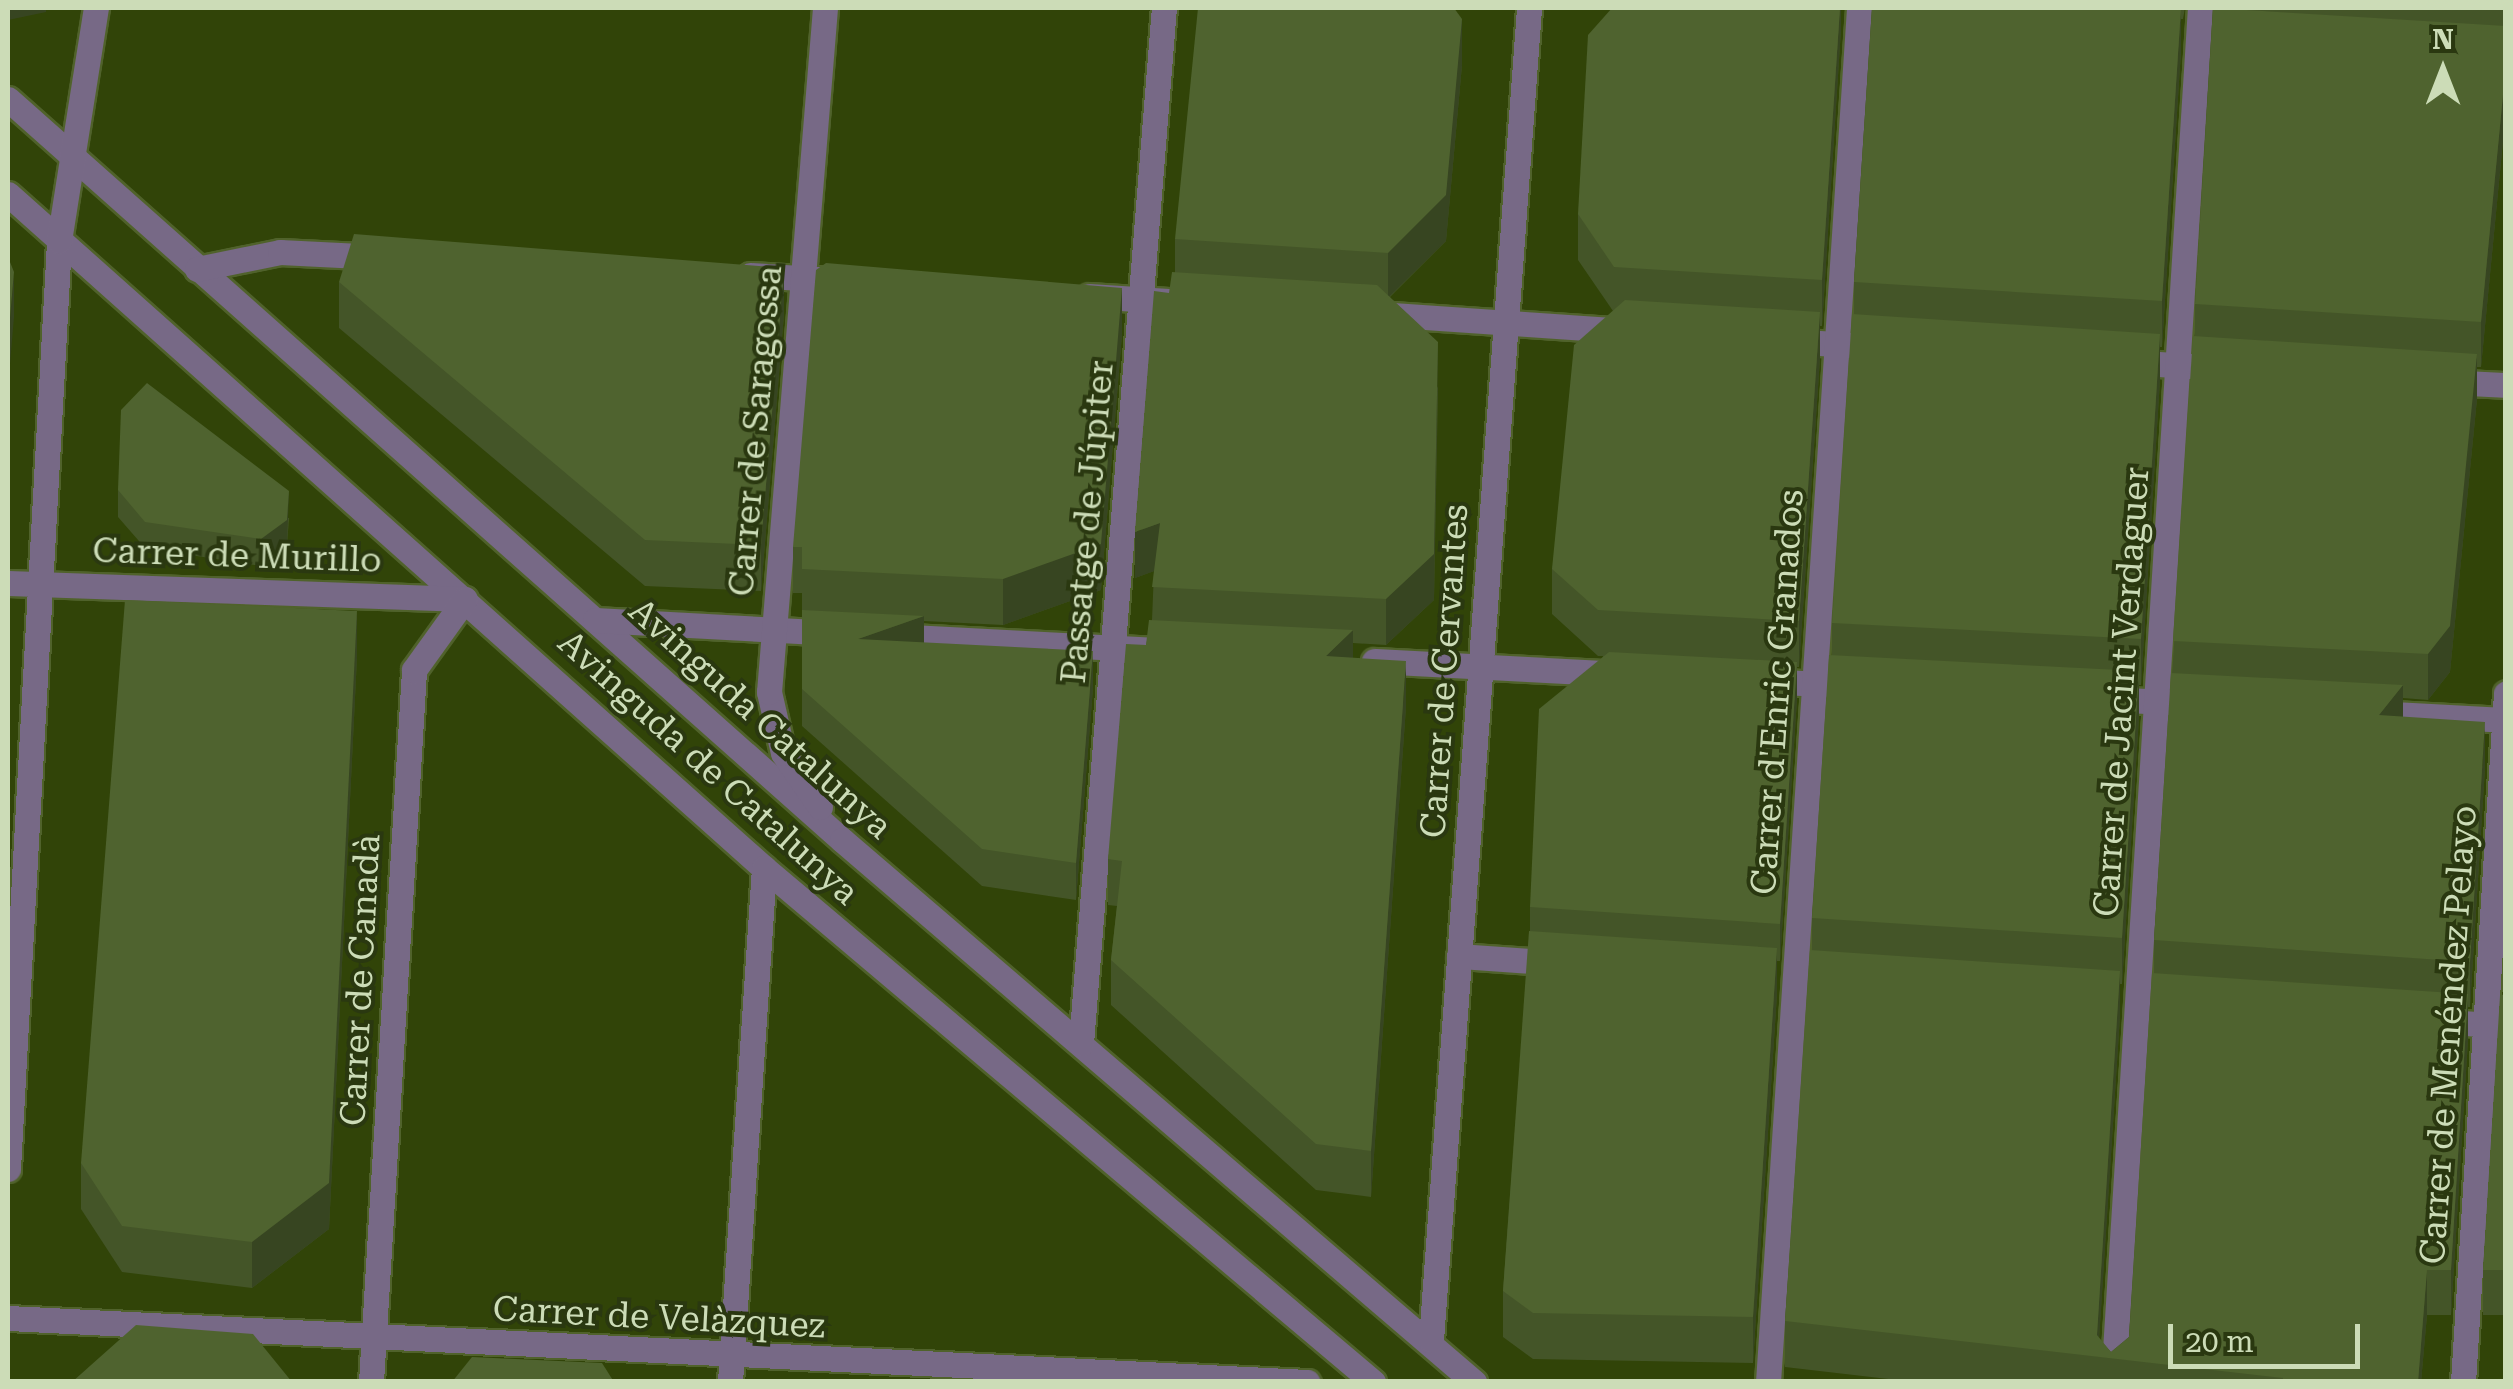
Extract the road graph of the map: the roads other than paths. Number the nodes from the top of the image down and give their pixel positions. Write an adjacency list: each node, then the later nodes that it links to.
1 (96, 8): 12 (street)
2 (825, 8): 18 (street, Carrer de Saragossa)
3 (1164, 8): 21 (street, Passatge de Júpiter)
4 (1529, 8): 24 (street, Carrer de Cervantes)
5 (2200, 8): 10 (street, Carrer de Jacint Verdaguer)
6 (1820, 11): 7 (street)
7 (1859, 11): 8 (street); 27 (street, Carrer d'Enric Granados)
8 (1896, 16)
9 (2161, 34): 10 (street)
10 (2209, 37): 30 (street, Carrer de Jacint Verdaguer)
11 (8, 100): 12 (street, Avinguda Catalunya)
12 (75, 160): 14 (street); 16 (street, Avinguda Catalunya)
13 (8, 194): 14 (street, Avinguda de Catalunya)
14 (60, 241): 35 (street); 36 (street, Avinguda de Catalunya)
15 (416, 259): 16 (street)
16 (197, 270): 37 (street, Avinguda Catalunya)
17 (726, 274): 18 (street)
18 (804, 278): 19 (street); 38 (street, Carrer de Saragossa)
19 (883, 283)
20 (1061, 294): 21 (street)
21 (1140, 299): 22 (street); 39 (street, Passatge de Júpiter)
22 (1220, 304)
23 (1340, 312): 24 (street)
24 (1506, 323): 25 (street); 42 (street, Carrer de Cervantes)
25 (1662, 333)
26 (1759, 339): 27 (street)
27 (1837, 344): 28 (street); 45 (street, Carrer d'Enric Granados)
28 (1913, 349)
29 (2103, 360): 30 (street)
30 (2179, 365): 31 (street); 49 (street, Carrer de Jacint Verdaguer)
31 (2256, 370)
32 (2410, 380): 33 (street)
33 (2506, 386)
34 (8, 583): 35 (street, Carrer de Murillo)
35 (42, 585): 36 (street, Carrer de Murillo); 65 (street)
36 (465, 598): 54 (street, Avinguda de Catalunya); 67 (street, Carrer de Canadà)
37 (595, 620): 38 (street); 53 (street, Avinguda Catalunya)
38 (775, 630): 39 (street); 53 (street, Carrer de Saragossa)
39 (1113, 648): 40 (street); 64 (street, Passatge de Júpiter)
40 (1188, 652)
41 (1339, 660): 42 (street)
42 (1480, 667): 43 (street); 55 (street, Carrer de Cervantes)
43 (1657, 676)
44 (1736, 680): 45 (street)
45 (1814, 684): 46 (street); 57 (street, Carrer d'Enric Granados)
46 (1890, 688)
47 (2506, 693): 52 (street, Carrer de Menéndez Pelayo)
48 (2081, 698): 49 (street)
49 (2157, 702): 50 (street); 60 (street, Carrer de Jacint Verdaguer)
50 (2234, 706)
51 (2350, 712): 52 (street)
52 (2505, 720): 63 (street, Carrer de Menéndez Pelayo)
53 (842, 840): 64 (street, Avinguda Catalunya)
54 (764, 868): 69 (street); 73 (street, Avinguda de Catalunya)
55 (1459, 956): 56 (street); 68 (street, Carrer de Cervantes)
56 (1597, 965)
57 (1784, 977): 58 (street); 75 (street, Carrer d'Enric Granados)
58 (1832, 980)
59 (2099, 998): 60 (street)
60 (2138, 1001): 61 (street); 76 (street, Carrer de Jacint Verdaguer)
61 (2176, 1004)
62 (2408, 1019): 63 (street)
63 (2495, 1025): 77 (street, Carrer de Menéndez Pelayo)
64 (1081, 1043): 68 (street, Avinguda Catalunya)
65 (8, 1170)
66 (8, 1318): 67 (street, Carrer de Velàzquez)
67 (374, 1338): 69 (street, Carrer de Velàzquez); 71 (street, Carrer de Canadà)
68 (1431, 1340): 74 (street, Avinguda Catalunya)
69 (731, 1369): 70 (street, Carrer de Velàzquez)
70 (1040, 1378): 72 (street, Carrer de Velàzquez)
71 (371, 1382)
72 (1307, 1382)
73 (1372, 1382)
74 (1474, 1382)
75 (1768, 1382)
76 (2114, 1382)
77 (2462, 1382)

